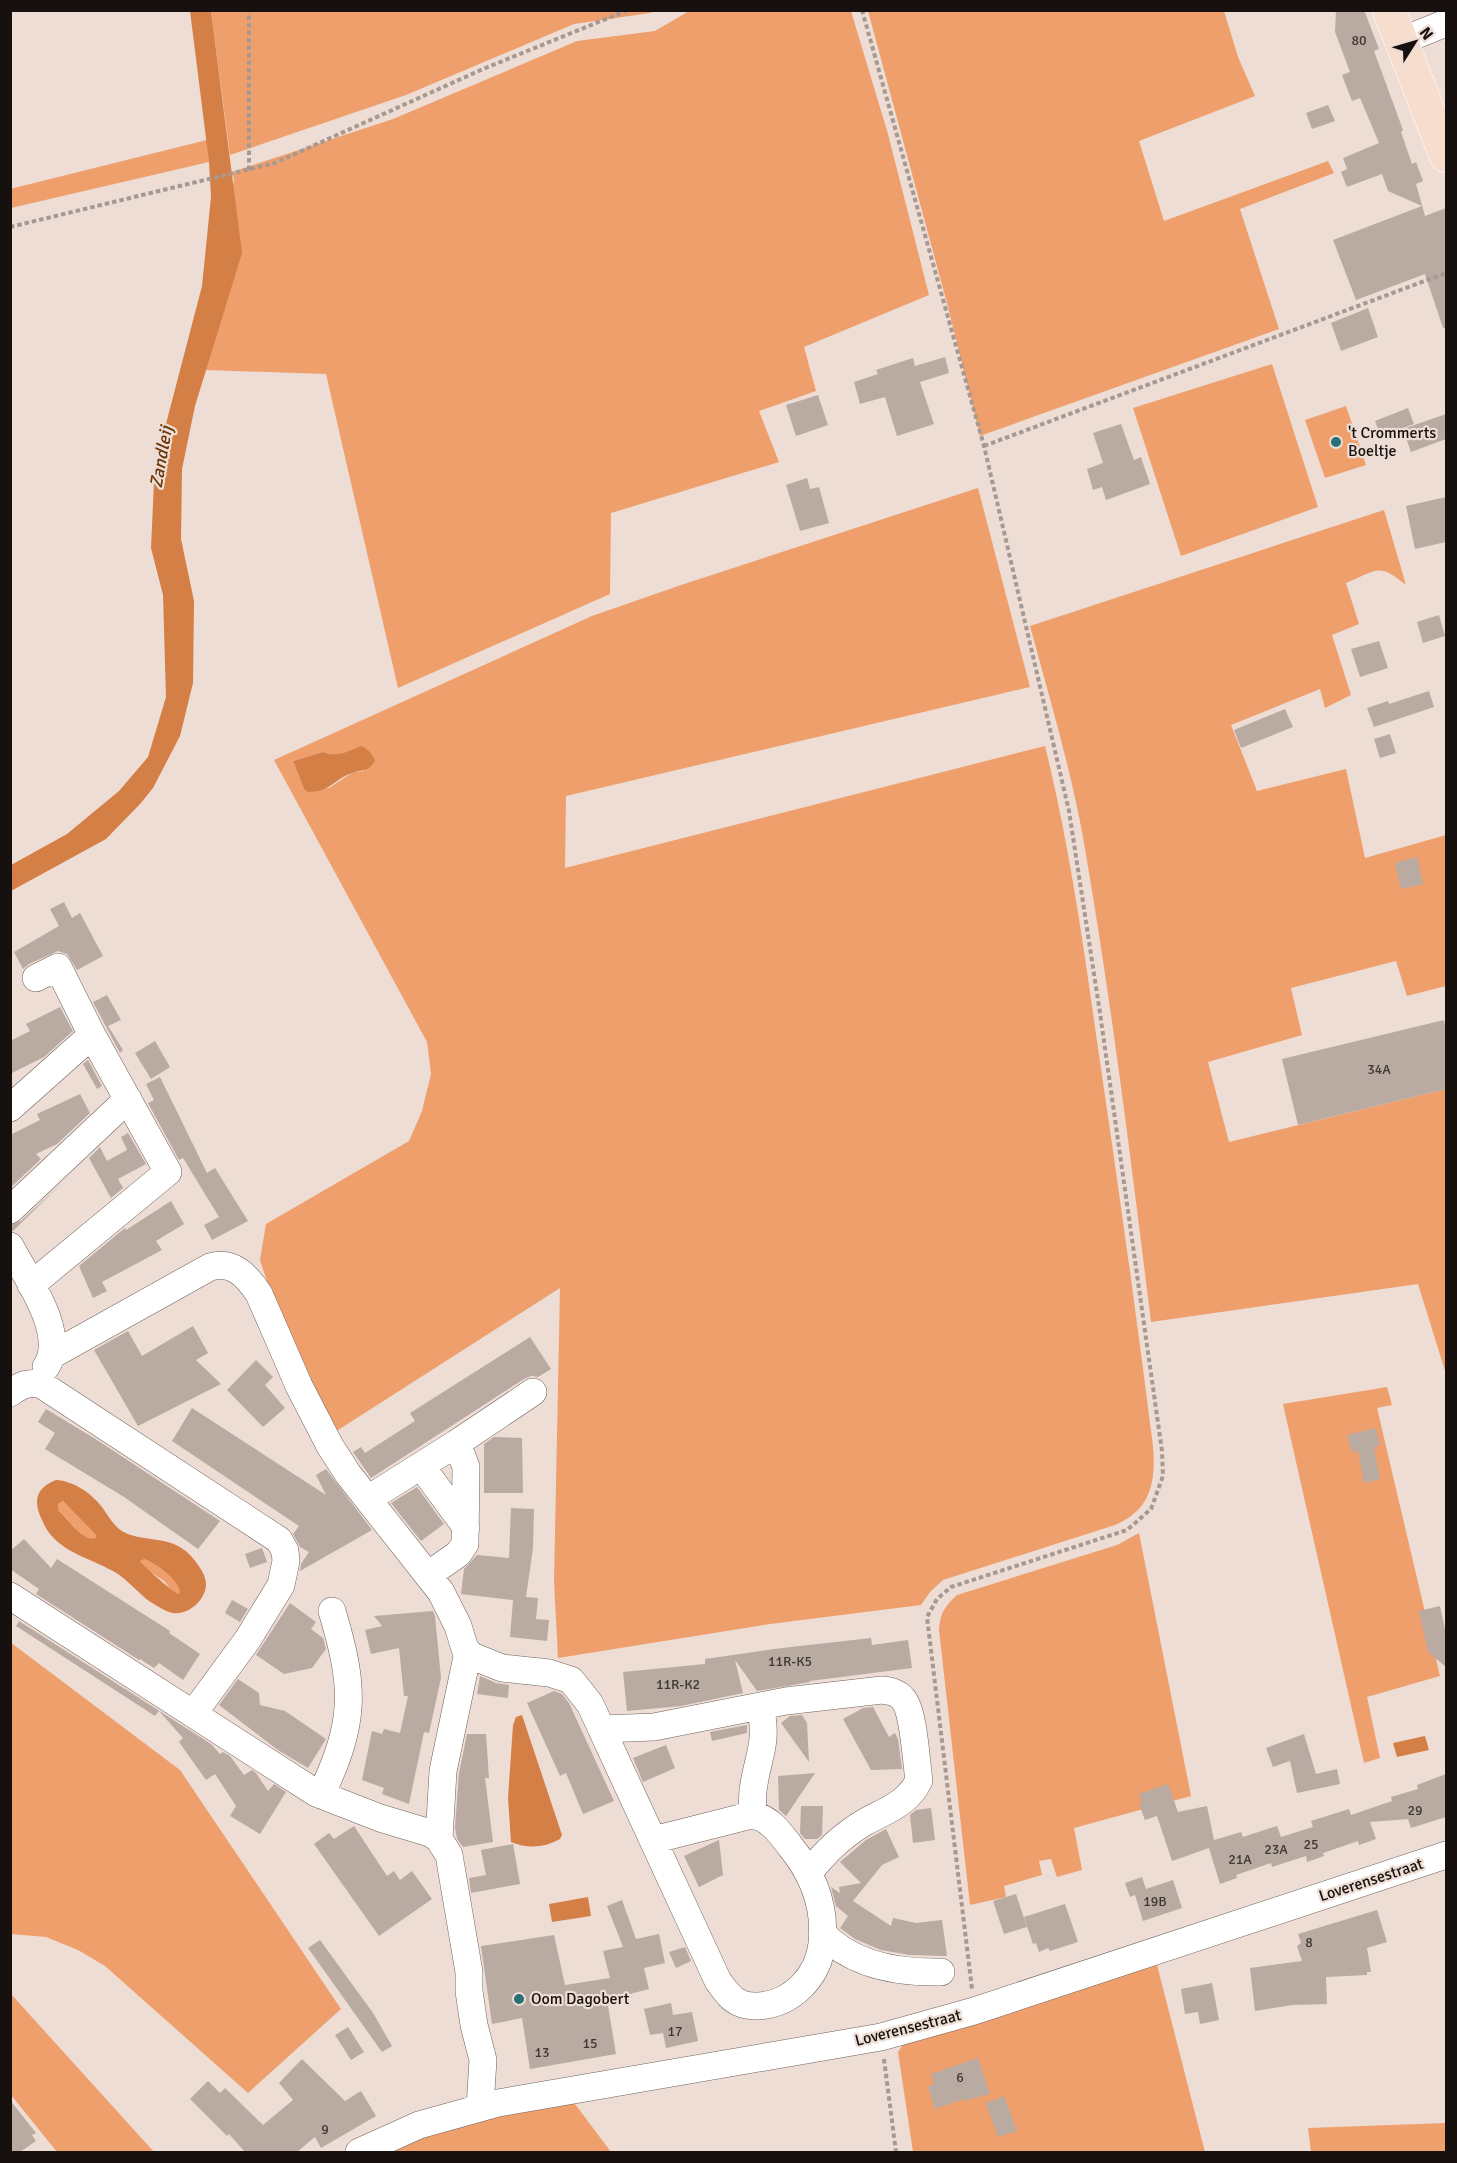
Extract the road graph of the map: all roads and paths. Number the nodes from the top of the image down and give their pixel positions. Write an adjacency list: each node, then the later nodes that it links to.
1 (249, 10): 8 (path)
2 (628, 10): 8 (path)
3 (862, 10): 11 (path)
4 (1389, 10): 6 (main road)
5 (1446, 23): 6 (street)
6 (1401, 41): 7 (main road)
7 (1446, 156)
8 (249, 170): 9 (path)
9 (10, 227)
10 (1446, 273): 11 (path)
11 (984, 446): 41 (path)
12 (36, 978): 13 (street)
13 (92, 1035): 14 (street); 15 (street)
14 (128, 1100): 16 (street); 18 (street)
15 (10, 1108)
16 (10, 1210)
17 (10, 1246): 18 (street)
18 (31, 1285): 19 (street)
19 (52, 1355): 20 (street); 24 (street)
20 (23, 1388): 31 (street)
21 (532, 1392): 22 (street)
22 (457, 1443): 23 (street); 25 (street)
23 (421, 1466): 24 (street); 25 (street)
24 (368, 1499): 26 (street)
25 (466, 1527): 26 (street)
26 (428, 1575): 29 (street)
27 (10, 1596): 31 (street)
28 (332, 1611): 33 (street)
29 (468, 1652): 32 (street); 35 (street)
30 (760, 1706): 32 (street); 34 (street); 38 (street)
31 (193, 1714): 33 (street)
32 (602, 1729): 36 (street)
33 (321, 1795): 35 (street)
34 (753, 1815): 36 (street); 38 (street)
35 (439, 1839): 43 (street)
36 (653, 1840): 39 (street)
37 (1446, 1855): 41 (street, Loverensestraat)
38 (809, 1873): 39 (street)
39 (822, 1933): 40 (street)
40 (941, 1972)
41 (974, 2011): 42 (street, Loverensestraat)
42 (882, 2037): 44 (street, Loverensestraat); 47 (path)
43 (489, 2068): 44 (street); 45 (street)
44 (516, 2100): 45 (street, Loverensestraat)
45 (480, 2108): 46 (street, Loverensestraat)
46 (359, 2152)
47 (896, 2152)

